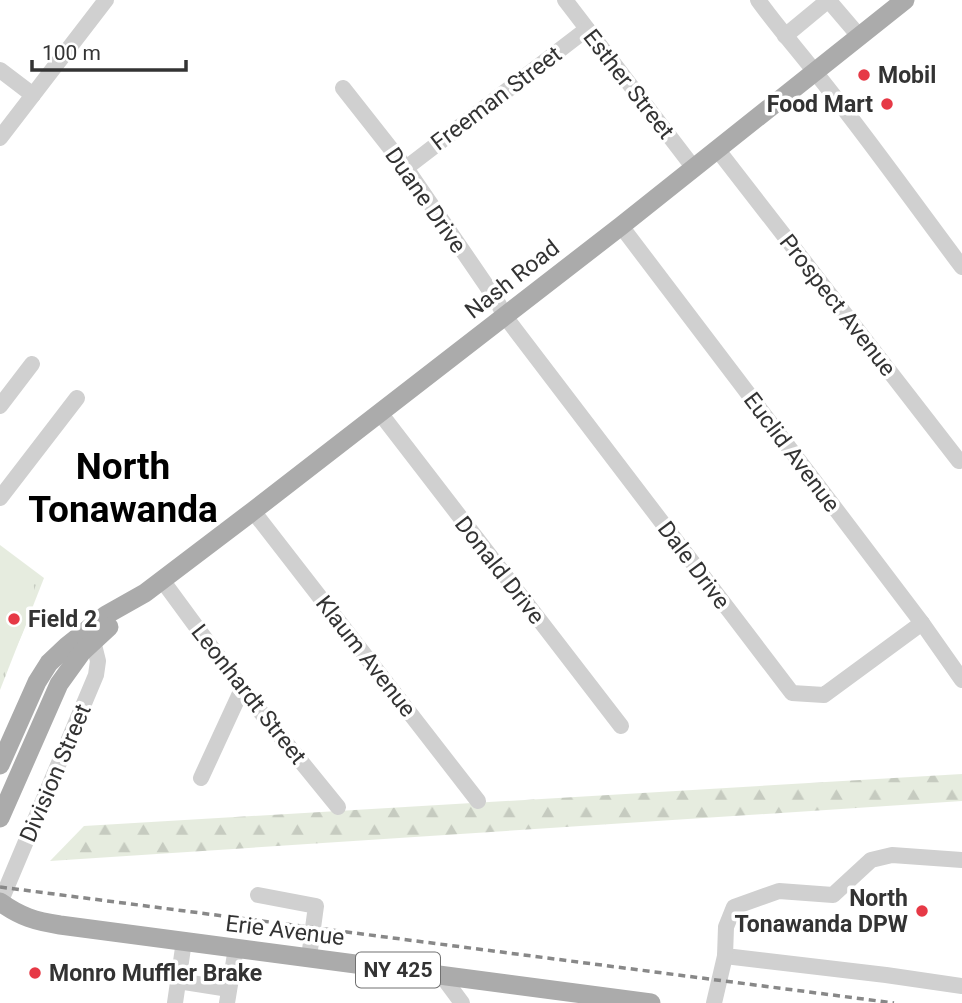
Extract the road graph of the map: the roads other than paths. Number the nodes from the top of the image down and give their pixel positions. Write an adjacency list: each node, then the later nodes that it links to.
1 (106, 0): 11 (street)
2 (565, 0): 5 (street, Esther Street)
3 (758, 0): 6 (street)
4 (905, 0): 7 (main road, Nash Road)
5 (587, 29): 14 (street, Esther Street); 15 (street, Freeman Street)
6 (785, 36): 7 (street); 9 (street)
7 (859, 36): 9 (main road, Nash Road)
8 (0, 70): 11 (street)
9 (815, 71): 13 (main road, Nash Road); 17 (street)
10 (343, 88): 15 (street, Duane Drive)
11 (33, 95): 12 (street)
12 (0, 138)
13 (717, 149): 14 (main road, Nash Road); 23 (street, Prospect Avenue)
14 (693, 167): 16 (main road, Nash Road)
15 (406, 168): 18 (street, Duane Drive)
16 (621, 226): 18 (main road, Nash Road); 28 (street, Euclid Avenue)
17 (962, 267)
18 (504, 316): 22 (main road, Nash Road); 28 (street, Dale Drive)
19 (32, 364): 21 (street)
20 (77, 398): 24 (street)
21 (0, 406)
22 (380, 413): 25 (main road, Nash Road); 32 (street, Donald Drive)
23 (959, 461)
24 (0, 498)
25 (253, 511): 26 (main road, Nash Road); 35 (street, Klaum Avenue)
26 (162, 580): 27 (main road, Nash Road); 31 (street, Leonhardt Street)
27 (145, 593): 29 (main road); 33 (main road)
28 (922, 623): 30 (street, Euclid Avenue)
29 (93, 641): 37 (main road); 40 (street, Division Street)
30 (962, 680)
31 (242, 688): 34 (street); 36 (street, Leonhardt Street)
32 (621, 726)
33 (0, 765)
34 (201, 778)
35 (478, 801)
36 (338, 807)
37 (0, 818)
38 (962, 860): 43 (street)
39 (258, 895): 44 (street)
40 (0, 903): 41 (main road, Erie Avenue / NY 425)
41 (184, 942): 42 (main road, Erie Avenue / NY 425); 46 (street)
42 (236, 948): 44 (main road, Erie Avenue / NY 425); 48 (street)
43 (725, 956): 47 (street); 53 (street)
44 (309, 957): 45 (main road, Erie Avenue / NY 425)
45 (442, 976): 49 (main road, Erie Avenue / NY 425); 50 (street)
46 (178, 981): 48 (street); 52 (street)
47 (962, 986)
48 (228, 996)
49 (600, 1000): 51 (main road, Erie Avenue / NY 425)
50 (458, 1001)
51 (640, 1002)
52 (175, 1003)
53 (713, 1003)

